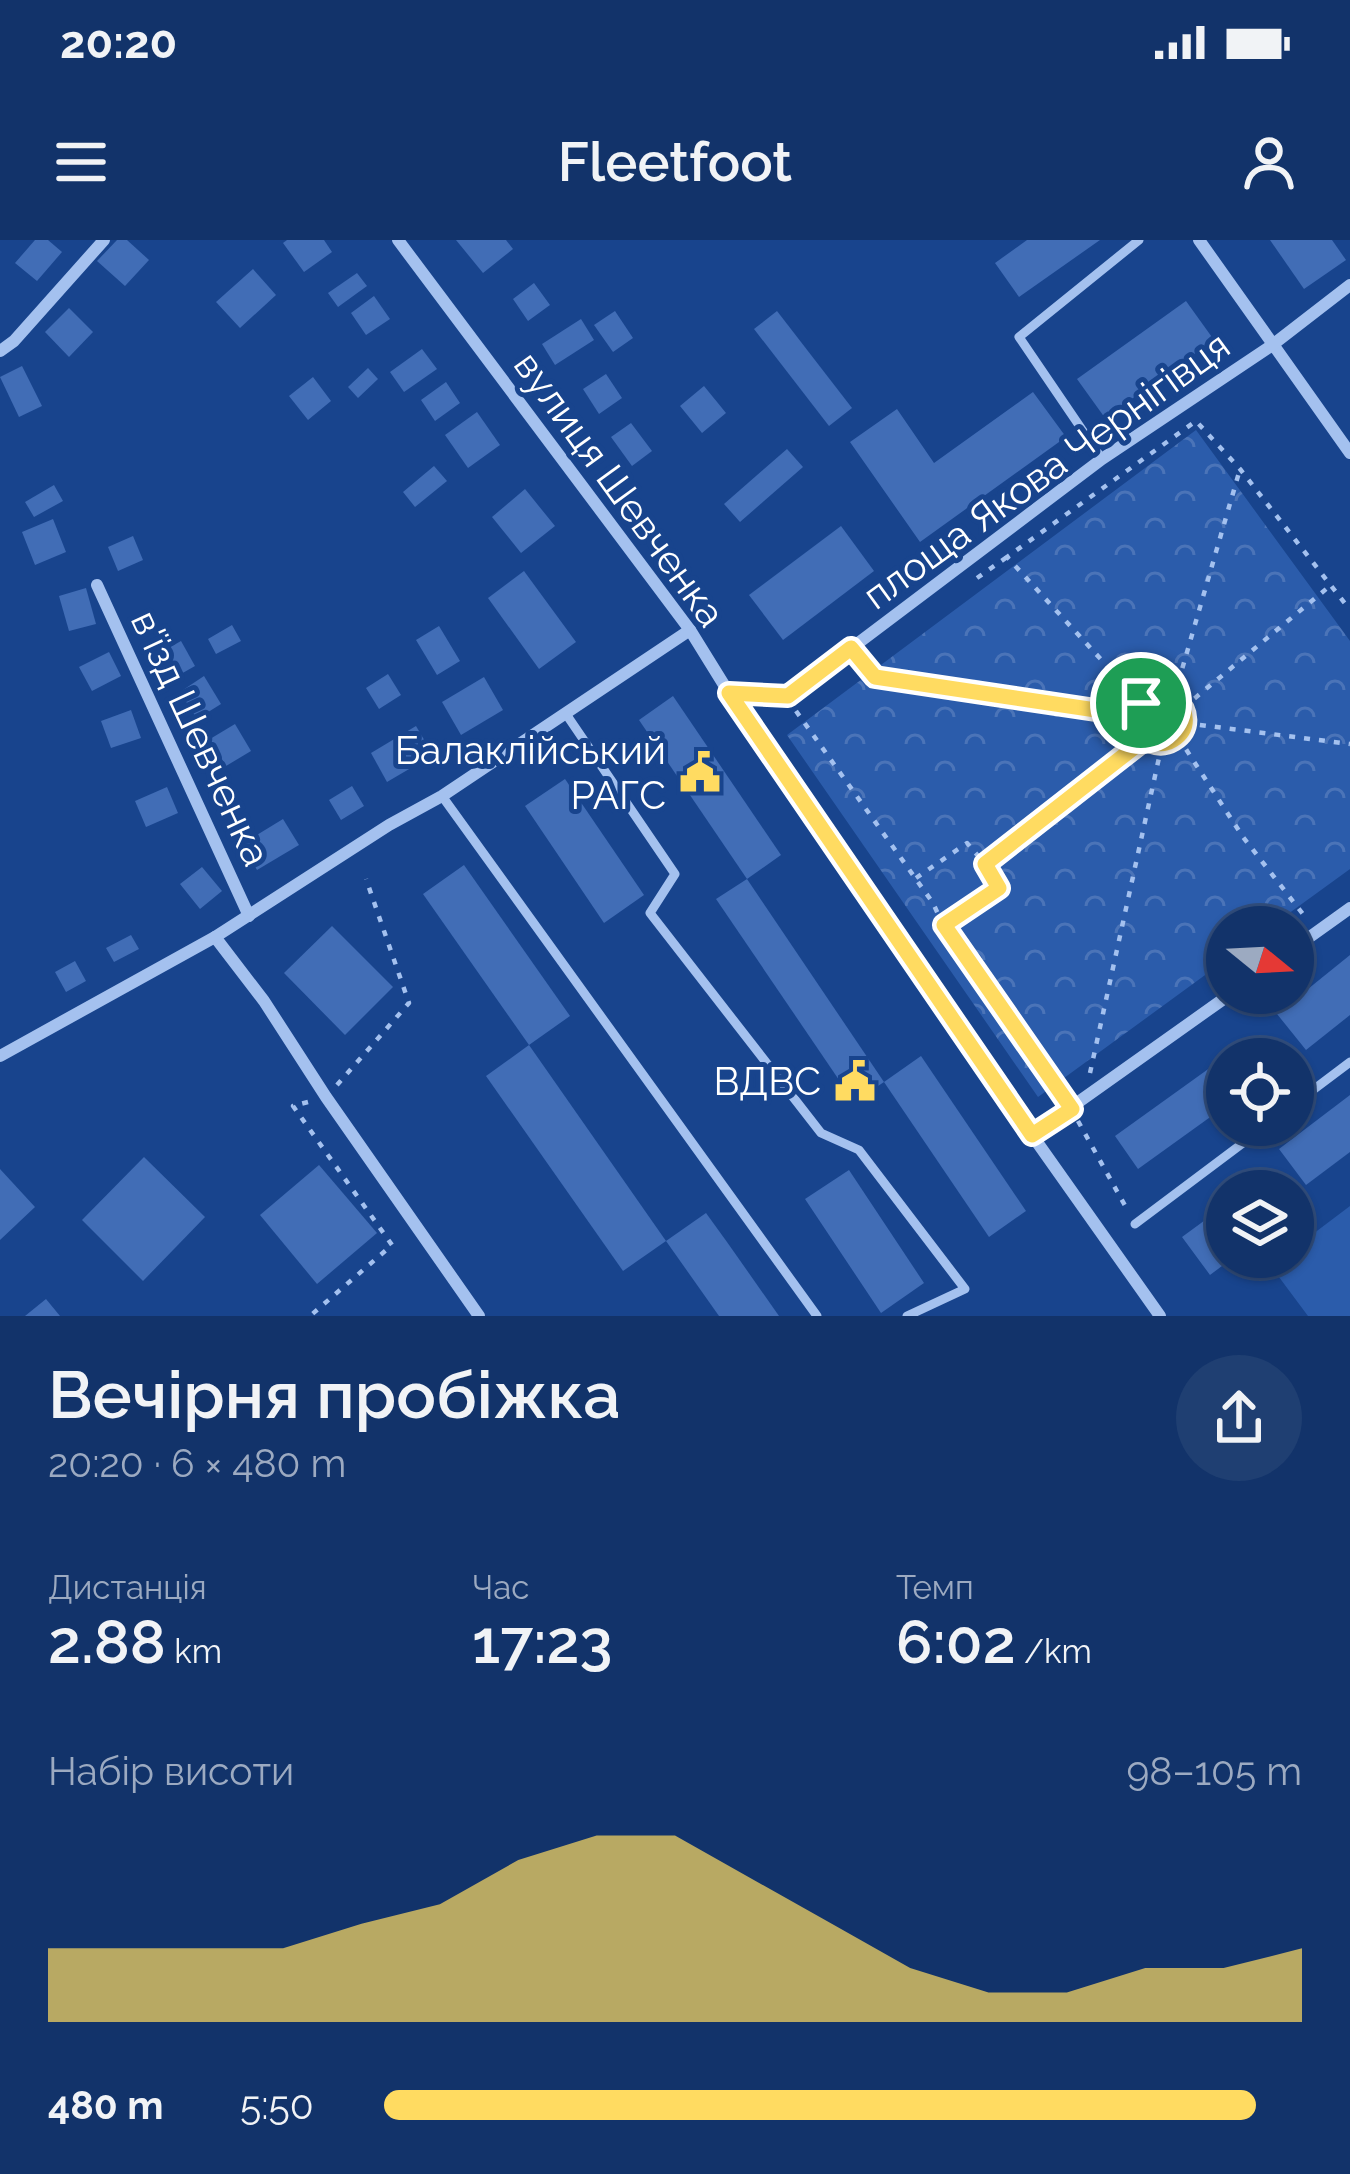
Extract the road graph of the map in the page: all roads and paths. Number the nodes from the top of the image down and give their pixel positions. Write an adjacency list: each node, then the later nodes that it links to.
1 (104, 240): 7 (street)
2 (398, 240): 14 (street, вулиця Шевченка)
3 (1139, 240): 9 (lane)
4 (1198, 240): 6 (street)
5 (1350, 285): 6 (street, площа Якова Чернігівця)
6 (1271, 346): 8 (street, площа Якова Чернігівця); 9 (street, площа Якова Чернігівця)
7 (0, 351)
8 (1350, 453)
9 (1102, 459): 15 (street, площа Якова Чернігівця)
10 (1240, 470): 12 (path); 18 (path); 19 (path)
11 (97, 585): 32 (street, в'їзд Шевченка)
12 (1331, 585): 13 (path); 20 (path)
13 (1350, 610)
14 (690, 630): 16 (street, вулиця Шевченка); 21 (street)
15 (851, 648): 17 (street, площа Якова Чернігівця); 22 (path)
16 (729, 693): 17 (street); 43 (street, вулиця Шевченка)
17 (788, 696): 30 (path)
18 (1174, 698): 19 (path); 20 (path)
19 (1141, 703): 22 (path)
20 (1183, 708): 23 (path)
21 (566, 714): 28 (street); 48 (lane)
22 (1136, 716): 25 (path)
23 (1185, 724): 24 (path); 27 (path)
24 (1178, 737): 26 (path); 34 (path)
25 (1145, 739): 26 (path); 29 (path)
26 (1162, 744): 41 (path)
27 (1350, 745)
28 (442, 796): 32 (street); 47 (lane)
29 (985, 864): 30 (path); 33 (path)
30 (914, 879): 33 (path)
31 (1350, 908): 34 (street)
32 (250, 916): 36 (street)
33 (944, 925): 42 (path)
34 (1317, 932): 35 (street)
35 (1314, 934)
36 (215, 937): 38 (street); 46 (street)
37 (1206, 1012): 41 (street)
38 (0, 1056)
39 (1350, 1062): 40 (lane)
40 (1314, 1089)
41 (1084, 1099): 42 (street)
42 (1072, 1109): 43 (street); 45 (path)
43 (1032, 1135): 49 (street, вулиця Шевченка)
44 (1239, 1146): 45 (lane)
45 (1135, 1224)
46 (479, 1316)
47 (818, 1316)
48 (907, 1316)
49 (1160, 1316)

